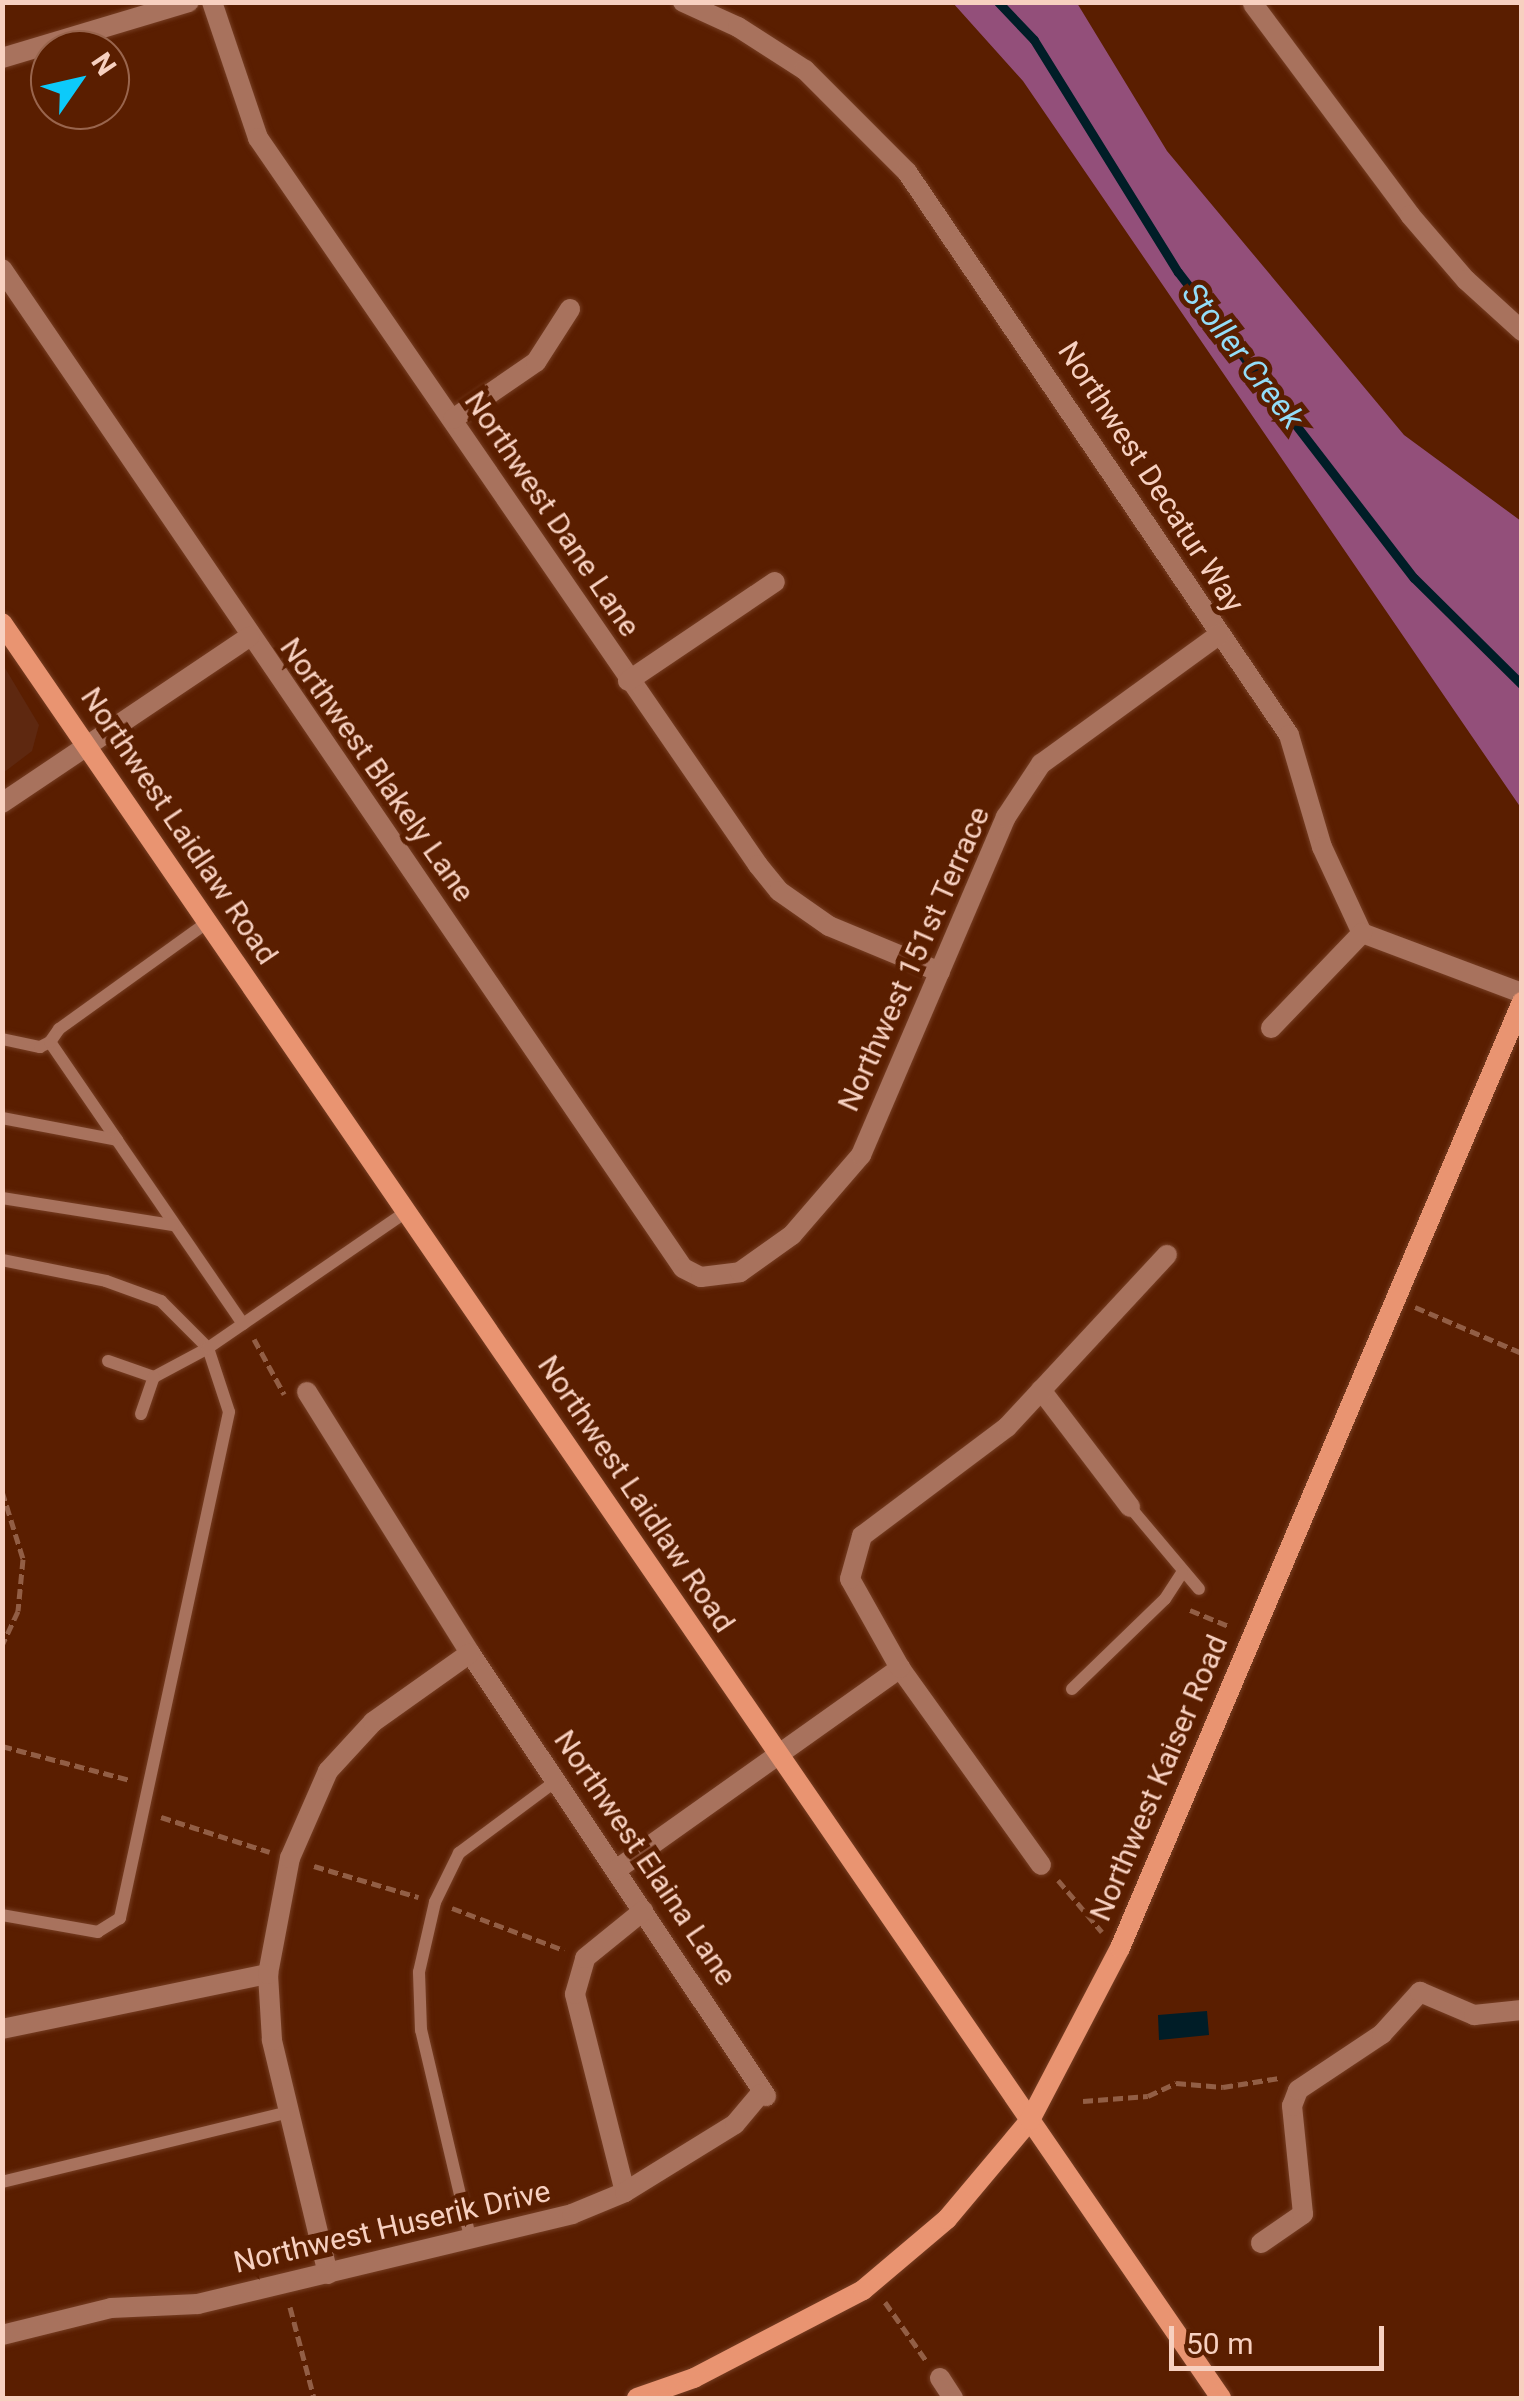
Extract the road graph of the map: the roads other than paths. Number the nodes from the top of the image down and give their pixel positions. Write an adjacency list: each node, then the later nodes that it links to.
1 (189, 2): 5 (street)
2 (212, 2): 9 (street, Northwest Dane Lane)
3 (682, 2): 12 (street, Northwest Decatur Way)
4 (1253, 4): 8 (street)
5 (2, 58)
6 (2, 269): 13 (street, Northwest Blakely Lane)
7 (570, 309): 9 (street)
8 (1522, 330)
9 (453, 420): 14 (street, Northwest Dane Lane)
10 (775, 582): 14 (street)
11 (2, 623): 15 (main road, Northwest Laidlaw Road)
12 (1220, 634): 18 (street, Northwest Decatur Way); 19 (street, Northwest 151st Terrace)
13 (249, 637): 15 (street); 32 (street, Northwest Blakely Lane)
14 (628, 681): 19 (street, Northwest Dane Lane)
15 (88, 746): 16 (street); 17 (main road, Northwest Laidlaw Road)
16 (2, 803)
17 (208, 922): 24 (lane); 28 (main road, Northwest Laidlaw Road)
18 (1362, 933): 20 (street); 22 (street)
19 (940, 972): 32 (street, Northwest 151st Terrace)
20 (1522, 994)
21 (1522, 1002): 57 (main road, Northwest Kaiser Road)
22 (1271, 1028)
23 (2, 1039): 24 (lane)
24 (50, 1042): 26 (lane)
25 (2, 1118): 26 (lane)
26 (117, 1140): 29 (lane)
27 (2, 1198): 29 (lane)
28 (406, 1212): 33 (lane); 46 (main road, Northwest Laidlaw Road)
29 (173, 1225): 33 (lane)
30 (1166, 1255): 37 (street)
31 (2, 1260): 34 (lane)
32 (722, 1278)
33 (244, 1324): 34 (lane)
34 (208, 1348): 36 (lane); 51 (lane)
35 (108, 1361): 36 (lane)
36 (154, 1377): 39 (lane)
37 (1041, 1390): 40 (street); 44 (street)
38 (307, 1392): 43 (street, Northwest Elaina Lane)
39 (141, 1414)
40 (1130, 1508): 41 (lane)
41 (1182, 1573): 42 (lane); 45 (lane)
42 (1199, 1589)
43 (470, 1652): 47 (street, Northwest Elaina Lane); 52 (street)
44 (900, 1668): 46 (street); 48 (street)
45 (1072, 1689)
46 (778, 1756): 49 (street); 57 (main road, Northwest Laidlaw Road)
47 (556, 1781): 49 (street, Northwest Elaina Lane); 60 (lane)
48 (1041, 1865)
49 (616, 1870): 50 (street, Northwest Elaina Lane)
50 (643, 1911): 55 (street, Northwest Elaina Lane); 59 (street)
51 (2, 1915)
52 (268, 1974): 54 (street); 56 (street)
53 (1522, 2010): 61 (street)
54 (2, 2029)
55 (763, 2095): 59 (street, Northwest Huserik Drive)
56 (285, 2113): 58 (lane); 62 (street)
57 (1030, 2120): 65 (main road, Northwest Kaiser Road); 67 (main road, Northwest Laidlaw Road)
58 (2, 2182)
59 (625, 2192): 60 (street, Northwest Huserik Drive)
60 (472, 2243): 62 (street, Northwest Huserik Drive)
61 (1261, 2244)
62 (328, 2274): 63 (street, Northwest Huserik Drive)
63 (2, 2335)
64 (940, 2378): 66 (street)
65 (637, 2398)
66 (953, 2398)
67 (1221, 2398)

